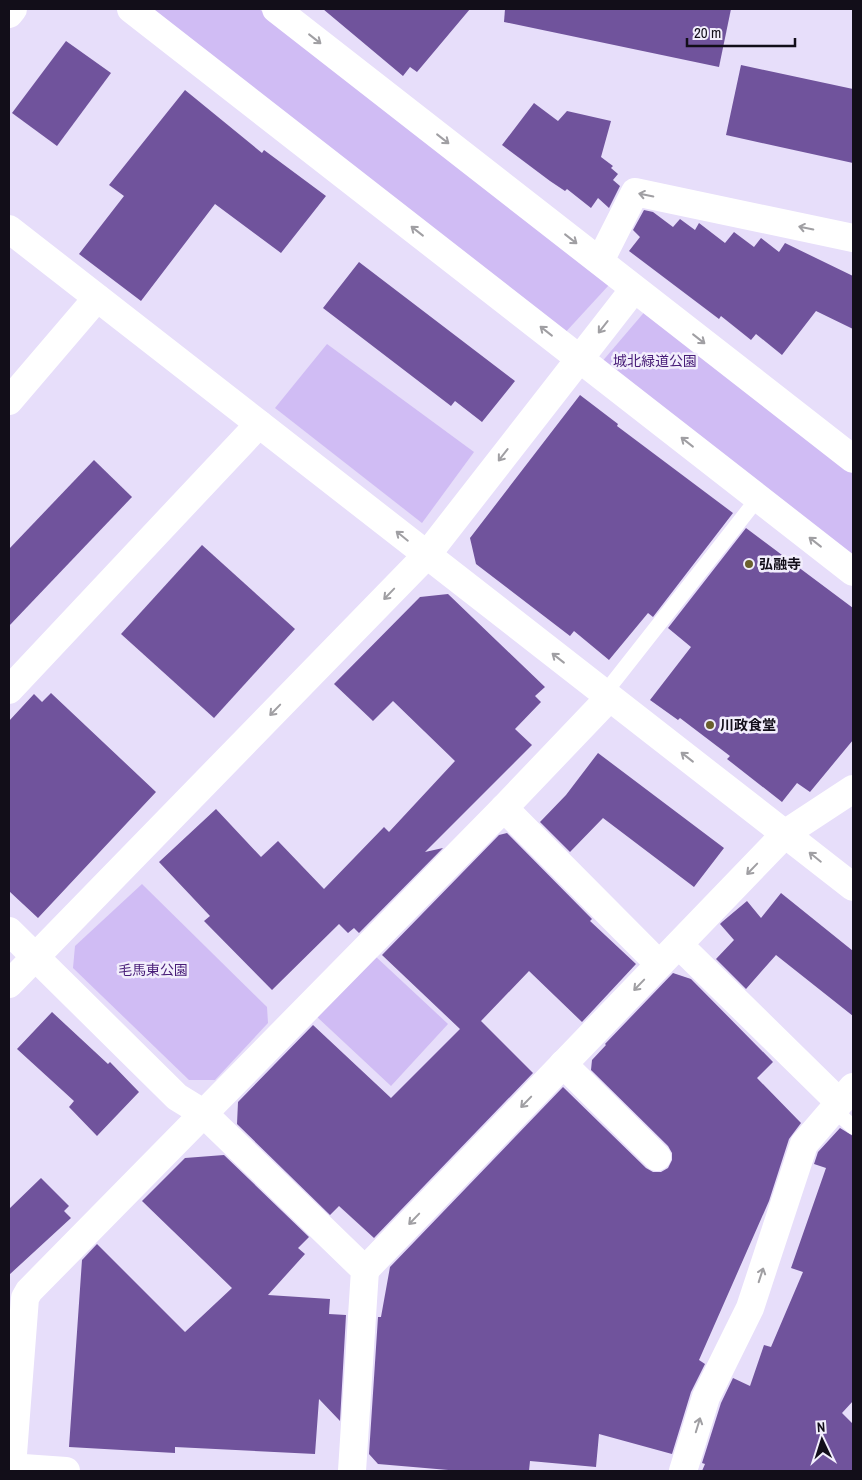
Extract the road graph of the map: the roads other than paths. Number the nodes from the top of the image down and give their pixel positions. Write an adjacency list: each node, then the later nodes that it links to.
1 (13, 9): 4 (street)
2 (131, 9): 10 (street, one-way to 2)
3 (276, 9): 7 (street, one-way to 7)
4 (9, 14)
5 (9, 229): 9 (street)
6 (853, 238): 7 (street, one-way to 7)
7 (600, 261): 8 (street)
8 (634, 289): 10 (street, one-way to 10); 13 (street, one-way to 13)
9 (97, 298): 11 (street); 12 (street)
10 (579, 357): 14 (street, one-way to 10); 15 (street, one-way to 15)
11 (9, 401)
12 (259, 424): 15 (street, one-way to 12); 17 (street)
13 (853, 459)
14 (758, 498): 16 (street, one-way to 14); 18 (lane)
15 (426, 556): 18 (street, one-way to 15); 25 (street, one-way to 25)
16 (853, 572)
17 (9, 690)
18 (607, 696): 20 (street); 21 (street, one-way to 18)
19 (853, 789): 21 (street)
20 (504, 808): 26 (street); 30 (street)
21 (786, 833): 22 (street, one-way to 21); 24 (street, one-way to 24)
22 (853, 887)
23 (9, 931): 25 (street)
24 (678, 945): 26 (street); 29 (street)
25 (35, 957): 27 (street); 30 (street)
26 (659, 964): 28 (street, one-way to 28)
27 (9, 984)
28 (563, 1064): 32 (street); 33 (street, one-way to 33)
29 (842, 1099): 31 (lane); 37 (street, one-way to 29)
30 (203, 1113): 33 (street); 34 (street)
31 (853, 1127)
32 (657, 1156)
33 (365, 1270): 36 (street)
34 (10, 1467): 35 (street)
35 (66, 1471)
36 (352, 1471)
37 (684, 1471)

